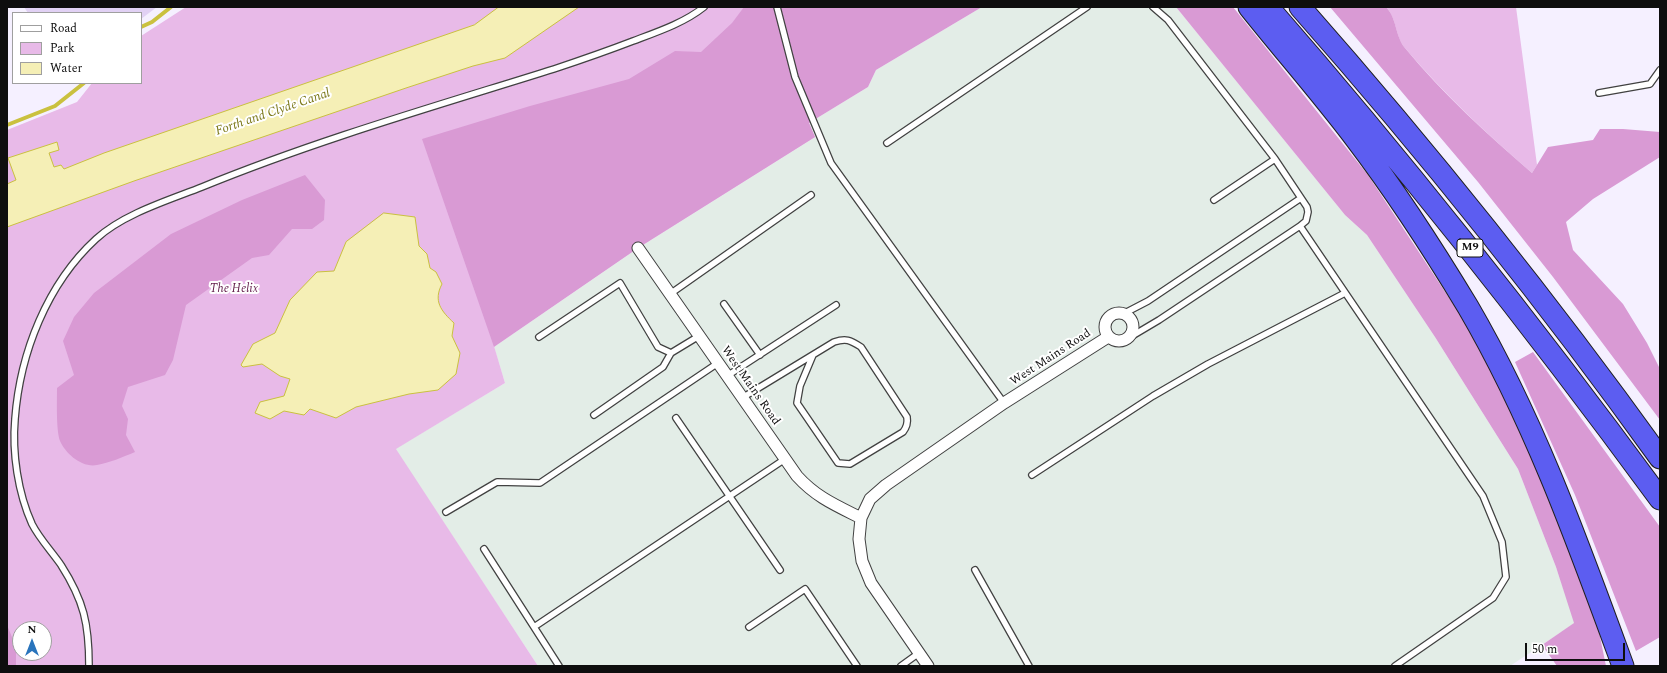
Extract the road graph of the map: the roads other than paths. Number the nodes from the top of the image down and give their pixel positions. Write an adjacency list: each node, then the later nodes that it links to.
1 (704, 7): 48 (lane)
2 (777, 7): 32 (lane)
3 (1087, 7): 10 (lane)
4 (1153, 7): 11 (lane)
5 (1249, 7): 55 (highway)
6 (1268, 7): 39 (highway, M9)
7 (1300, 7): 35 (highway, M9)
8 (1660, 70): 9 (lane)
9 (1599, 93)
10 (887, 143)
11 (1275, 159): 13 (lane); 14 (lane)
12 (811, 195): 18 (lane)
13 (1301, 198): 15 (lane); 21 (lane)
14 (1214, 200)
15 (1300, 226): 17 (lane); 25 (lane)
16 (638, 248): 18 (street, West Mains Road)
17 (1345, 293): 37 (lane); 54 (lane)
18 (670, 294): 22 (street, West Mains Road)
19 (724, 304): 27 (lane)
20 (836, 306): 27 (lane)
21 (1123, 314): 24 (street); 25 (street)
22 (699, 336): 26 (lane); 29 (street, West Mains Road)
23 (539, 337): 26 (lane)
24 (1108, 337): 25 (street); 32 (street, West Mains Road)
25 (1127, 339)
26 (671, 353): 33 (lane)
27 (760, 354): 30 (lane)
28 (813, 355): 28 (lane); 31 (lane)
29 (718, 363): 30 (street, West Mains Road); 40 (lane)
30 (727, 376): 31 (street, West Mains Road)
31 (742, 398): 36 (street, West Mains Road)
32 (1004, 403): 41 (street, West Mains Road)
33 (594, 415)
34 (676, 418): 38 (lane)
35 (1660, 458)
36 (785, 459): 38 (lane); 41 (street, West Mains Road)
37 (1032, 475)
38 (730, 496): 43 (lane); 45 (lane)
39 (1660, 499)
40 (446, 512)
41 (861, 518): 47 (street, West Mains Road)
42 (484, 548): 45 (lane)
43 (780, 570)
44 (975, 570): 53 (lane)
45 (534, 627): 49 (lane)
46 (749, 627): 50 (lane)
47 (919, 653): 51 (lane); 52 (street, West Mains Road)
48 (89, 666)
49 (559, 666)
50 (857, 666)
51 (901, 666)
52 (928, 666)
53 (1029, 666)
54 (1395, 666)
55 (1623, 666)

